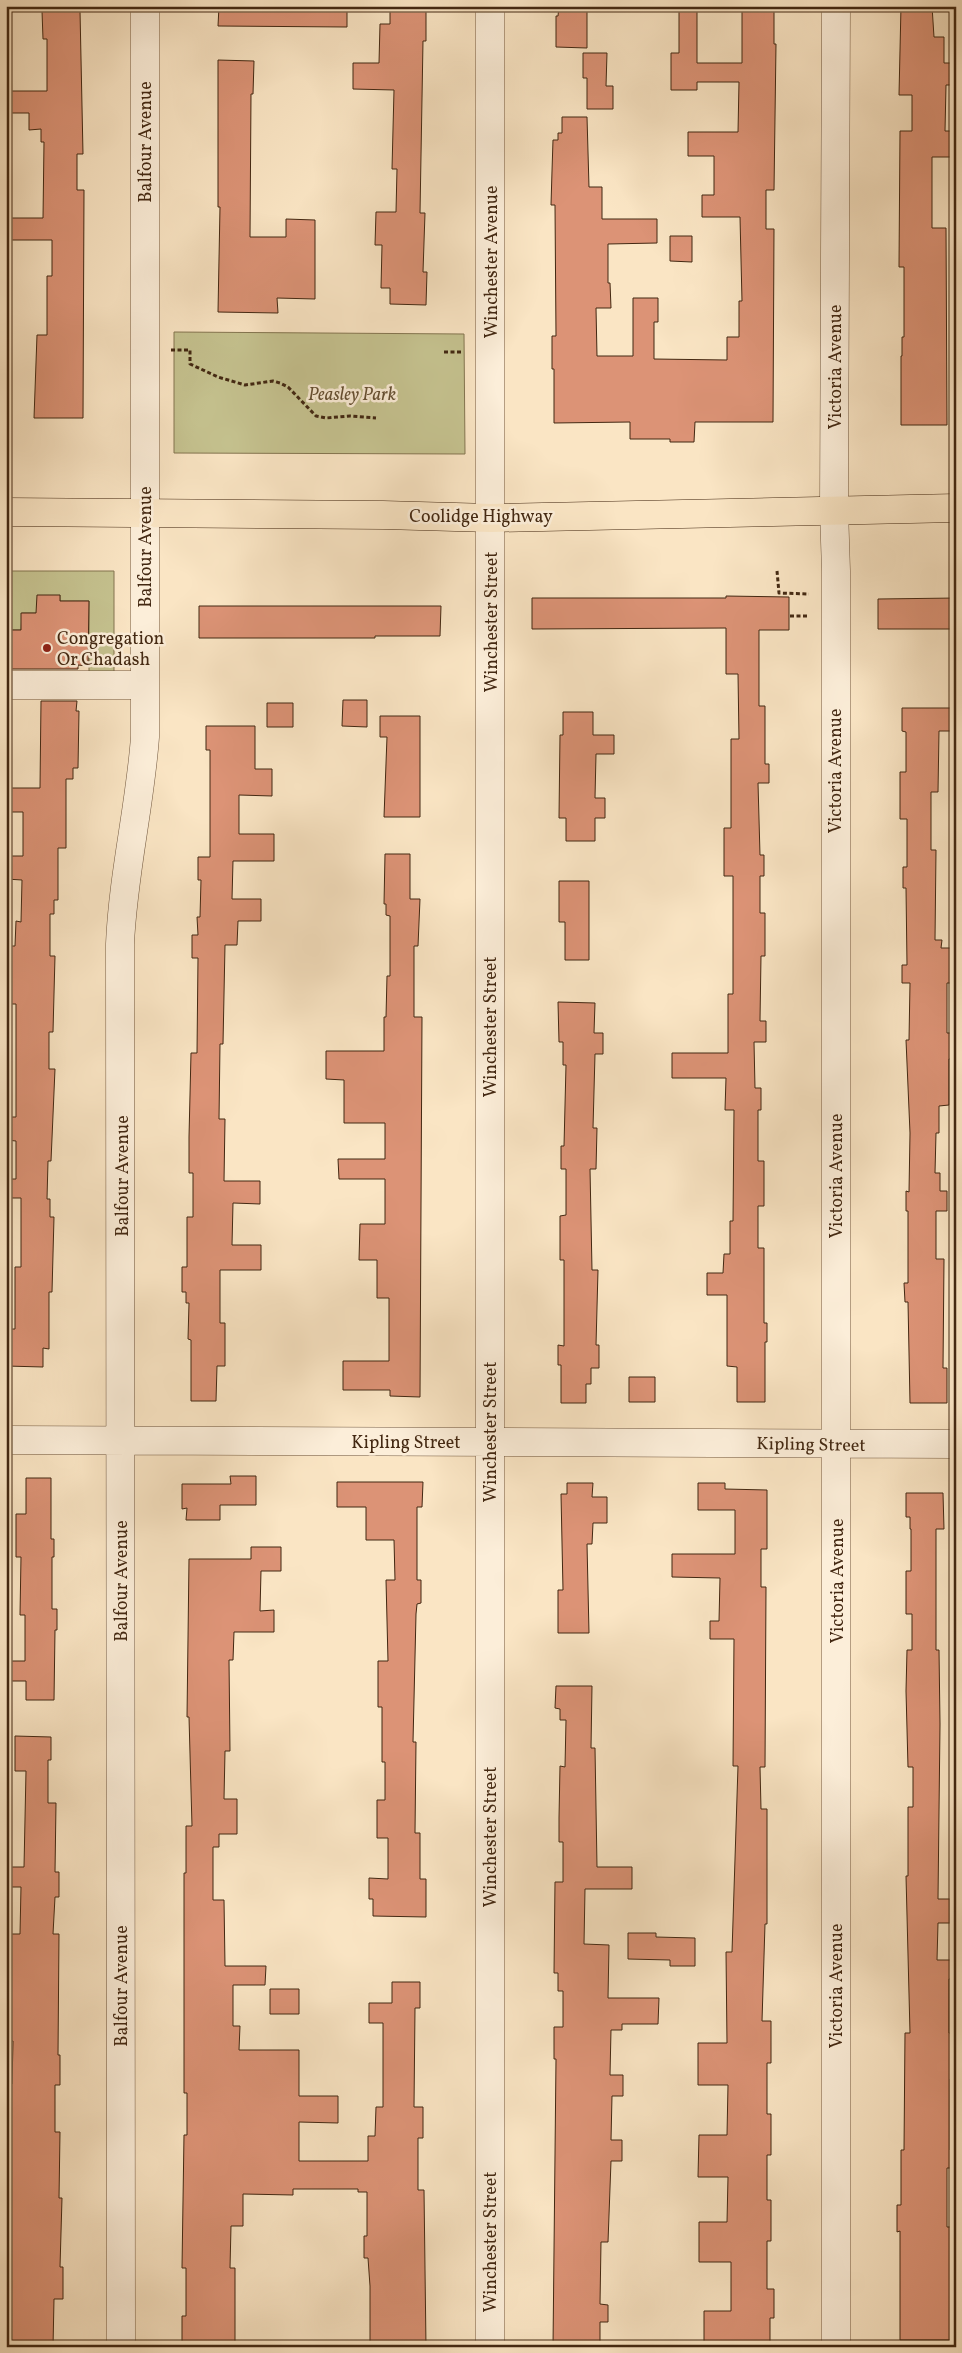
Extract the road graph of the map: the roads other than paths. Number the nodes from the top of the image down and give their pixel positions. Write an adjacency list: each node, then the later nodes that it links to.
1 (145, 6): 7 (street, Balfour Avenue)
2 (490, 6): 8 (street, Winchester Avenue)
3 (836, 6): 5 (street, Victoria Avenue)
4 (956, 508): 5 (main road, Coolidge Highway)
5 (834, 510): 8 (main road, Coolidge Highway); 14 (street, Victoria Avenue)
6 (6, 512): 7 (main road, Coolidge Highway)
7 (145, 513): 8 (main road, Coolidge Highway); 10 (street, Balfour Avenue)
8 (491, 518): 13 (street, Winchester Street)
9 (6, 685): 10 (street)
10 (145, 685): 12 (street, Balfour Avenue)
11 (6, 1440): 12 (street, Kipling Street)
12 (120, 1440): 13 (street, Kipling Street); 16 (street, Balfour Avenue)
13 (490, 1443): 14 (street, Kipling Street); 17 (street, Winchester Street)
14 (837, 1444): 15 (street, Kipling Street); 18 (street, Victoria Avenue)
15 (956, 1444)
16 (121, 2347)
17 (490, 2347)
18 (836, 2347)

